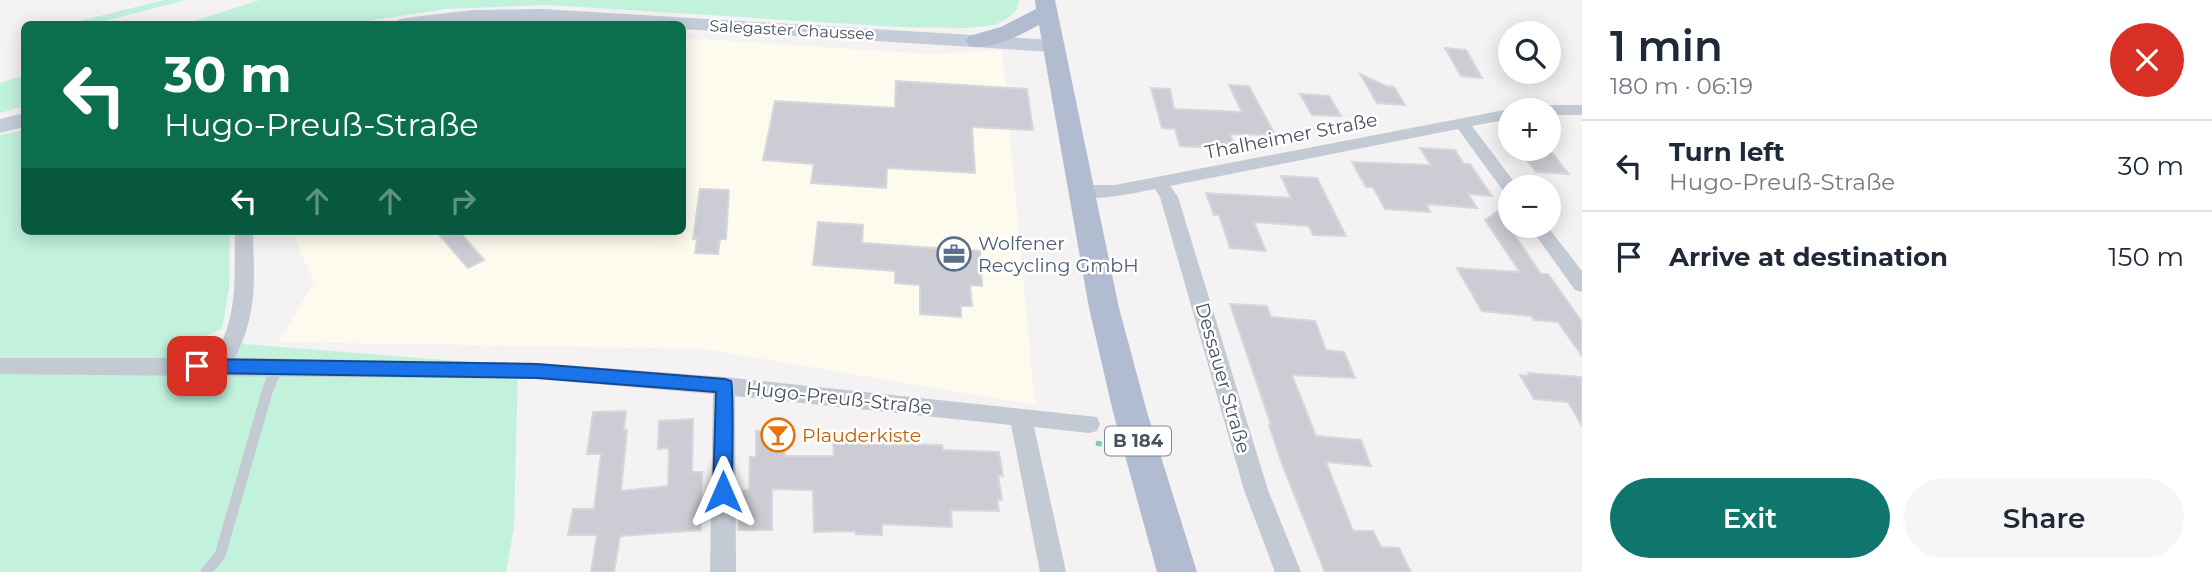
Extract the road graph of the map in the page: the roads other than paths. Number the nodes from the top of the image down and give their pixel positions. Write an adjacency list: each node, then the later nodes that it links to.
1 (1046, 6): 5 (main road); 6 (main road, B 184)
2 (430, 21): 3 (main road, Salegaster Chaussee)
3 (643, 21)
4 (686, 24): 5 (main road, Salegaster Chaussee)
5 (977, 41): 6 (main road, Salegaster Chaussee)
6 (1053, 46): 15 (main road, B 184)
7 (1561, 110): 8 (street)
8 (1582, 110)
9 (1498, 116): 11 (street, Thalheimer Straße)
10 (21, 121): 12 (main road)
11 (1462, 123): 13 (street); 14 (street, Thalheimer Straße)
12 (0, 126)
13 (1500, 175)
14 (1160, 183): 15 (street, Thalheimer Straße); 29 (street, Dessauer Straße)
15 (1080, 191): 28 (main road, B 184)
16 (244, 235): 20 (street)
17 (1547, 238): 18 (street)
18 (1582, 285)
19 (0, 366): 20 (street, Hugo-Preuß-Straße)
20 (220, 366): 21 (street, Hugo-Preuß-Straße)
21 (277, 368): 22 (street, Hugo-Preuß-Straße); 25 (lane)
22 (725, 386): 23 (street, Hugo-Preuß-Straße); 26 (street)
23 (1021, 417): 24 (street, Hugo-Preuß-Straße); 27 (street)
24 (1089, 424)
25 (206, 572)
26 (723, 572)
27 (1053, 572)
28 (1177, 572)
29 (1288, 572)

